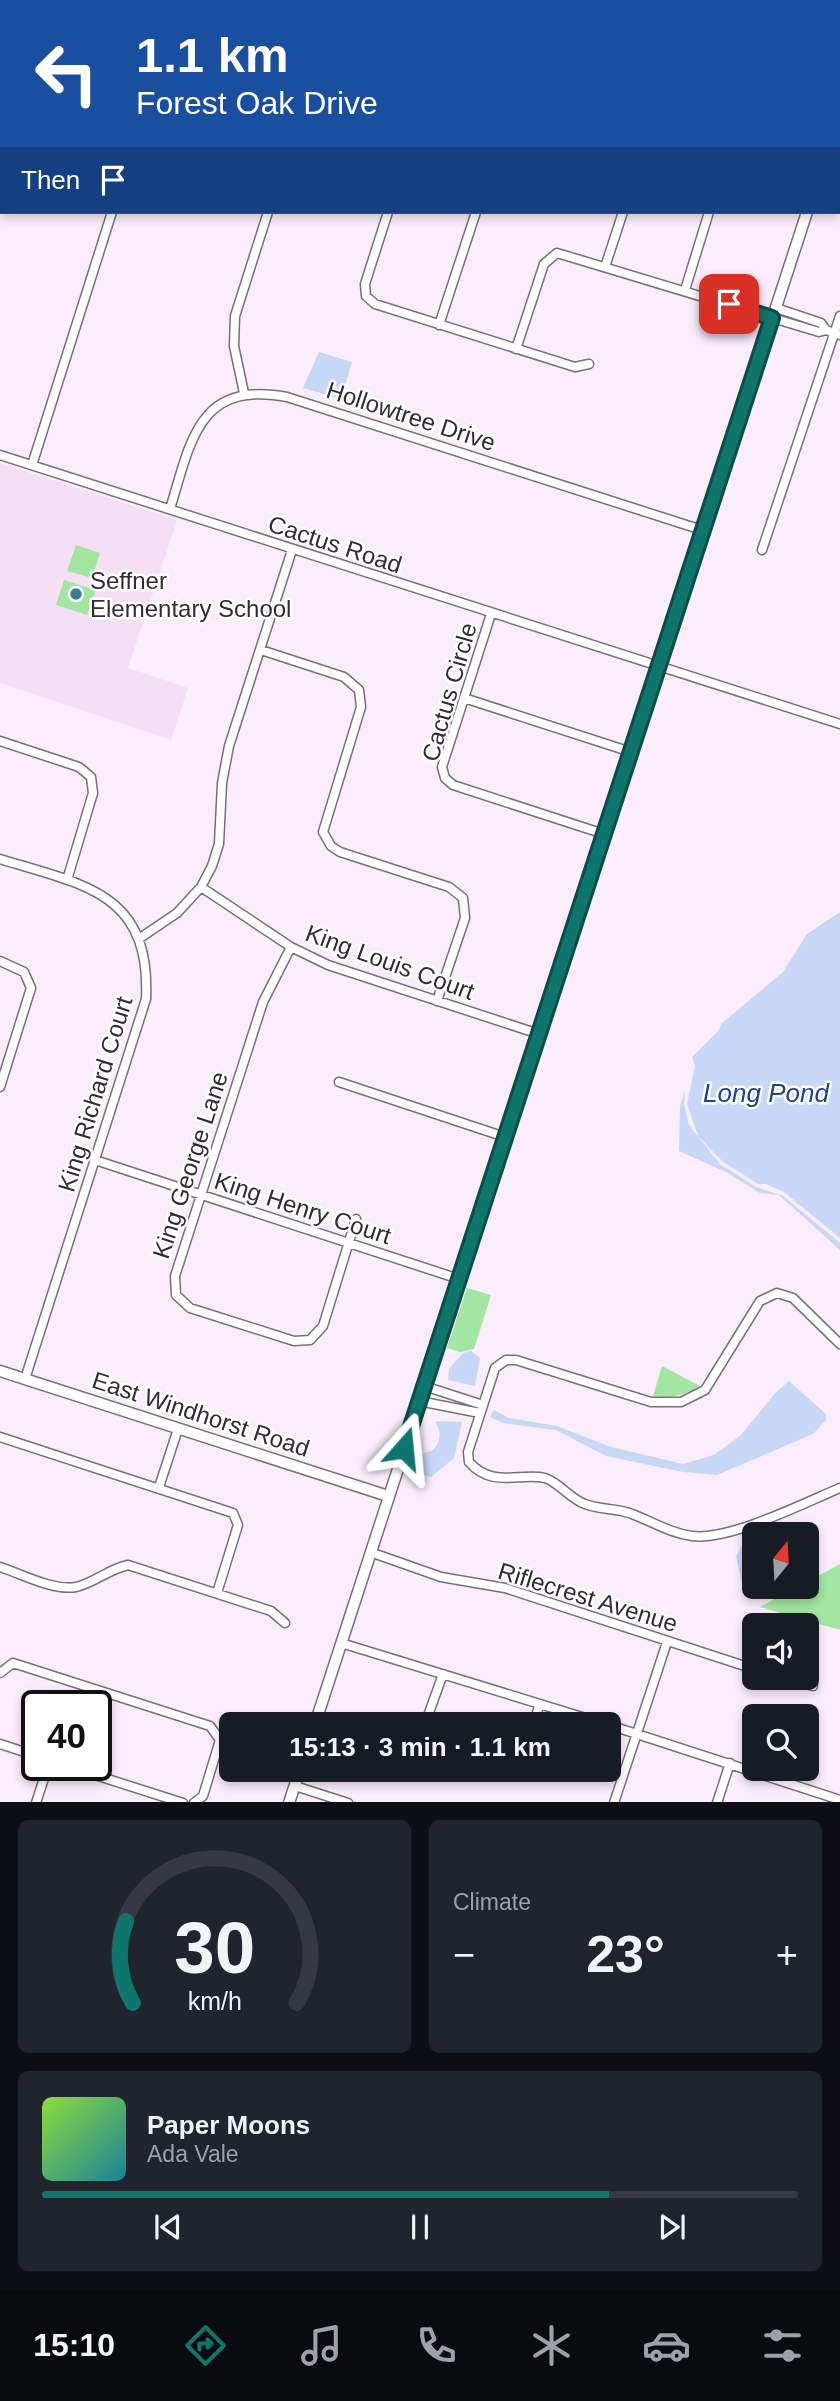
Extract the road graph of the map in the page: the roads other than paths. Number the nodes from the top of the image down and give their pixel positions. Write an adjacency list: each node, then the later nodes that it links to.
1 (111, 214): 18 (street)
2 (267, 214): 16 (street)
3 (387, 214): 12 (street)
4 (474, 214): 12 (street)
5 (622, 214): 8 (street)
6 (708, 214): 9 (street)
7 (806, 214): 10 (street)
8 (605, 267): 9 (street); 14 (street)
9 (684, 290): 10 (street)
10 (774, 313): 13 (street); 20 (street)
11 (840, 316): 13 (street)
12 (439, 325): 14 (street)
13 (834, 333): 22 (street)
14 (516, 349): 15 (street)
15 (589, 364)
16 (244, 393): 19 (street); 20 (street, Hollowtree Drive)
17 (0, 455): 18 (street, Cactus Road)
18 (32, 465): 19 (street, Cactus Road)
19 (170, 509): 21 (street, Cactus Road)
20 (702, 530): 25 (street)
21 (292, 550): 23 (street, Cactus Road); 24 (street)
22 (762, 550)
23 (491, 614): 25 (street, Cactus Road); 26 (street, Cactus Circle)
24 (261, 650): 33 (street); 37 (street)
25 (658, 668): 27 (street, Cactus Road); 29 (street)
26 (464, 698): 29 (street); 30 (street, Cactus Circle)
27 (840, 724)
28 (0, 741): 32 (street)
29 (631, 752): 30 (street)
30 (604, 834): 38 (street)
31 (0, 859): 32 (street, King Richard Court)
32 (67, 880): 34 (street, King Richard Court)
33 (201, 887): 34 (street); 35 (street, King Louis Court)
34 (140, 938): 42 (street, King Richard Court)
35 (290, 947): 37 (street, King Louis Court); 43 (street, King George Lane)
36 (0, 961): 40 (street)
37 (437, 1001): 38 (street, King Louis Court)
38 (539, 1034): 41 (street)
39 (339, 1082): 41 (street)
40 (0, 1087)
41 (505, 1137): 46 (street)
42 (95, 1160): 43 (street, King Henry Court); 49 (street, King Richard Court)
43 (200, 1195): 45 (street, King Henry Court); 45 (street, King George Lane)
44 (356, 1219): 45 (street, King George Lane)
45 (349, 1243): 46 (street, King Henry Court)
46 (459, 1279): 50 (street)
47 (840, 1344): 54 (street)
48 (0, 1371): 49 (street, East Windhorst Road)
49 (25, 1379): 55 (street, East Windhorst Road)
50 (424, 1386): 51 (street); 52 (street)
51 (452, 1395): 53 (street); 54 (street)
52 (419, 1401): 53 (street); 59 (street)
53 (448, 1409): 54 (street)
54 (482, 1409): 58 (street)
55 (178, 1429): 57 (street); 59 (street, East Windhorst Road)
56 (0, 1437): 57 (street)
57 (159, 1488): 62 (street)
58 (840, 1488)
59 (388, 1496): 60 (street)
60 (370, 1552): 64 (street, Riflecrest Avenue); 65 (street)
61 (0, 1567): 62 (street)
62 (217, 1593): 63 (street)
63 (285, 1623)
64 (667, 1642): 66 (street, Riflecrest Avenue); 75 (street)
65 (341, 1643): 68 (street); 70 (street)
66 (742, 1665)
67 (0, 1673): 87 (street)
68 (443, 1674): 69 (street); 71 (street)
69 (540, 1704): 72 (street); 73 (street)
70 (319, 1712)
71 (429, 1712)
72 (537, 1712)
73 (567, 1712)
74 (621, 1728): 75 (street)
75 (637, 1733): 78 (street); 90 (street)
76 (0, 1744): 77 (street)
77 (21, 1751)
78 (730, 1763): 83 (street); 91 (street)
79 (112, 1780): 86 (street)
80 (43, 1781): 85 (street)
81 (296, 1782): 82 (street)
82 (295, 1786): 88 (street); 89 (street)
83 (822, 1799): 84 (street)
84 (840, 1800)
85 (36, 1802)
86 (183, 1802)
87 (194, 1802)
88 (289, 1802)
89 (348, 1802)
90 (614, 1802)
91 (717, 1802)

